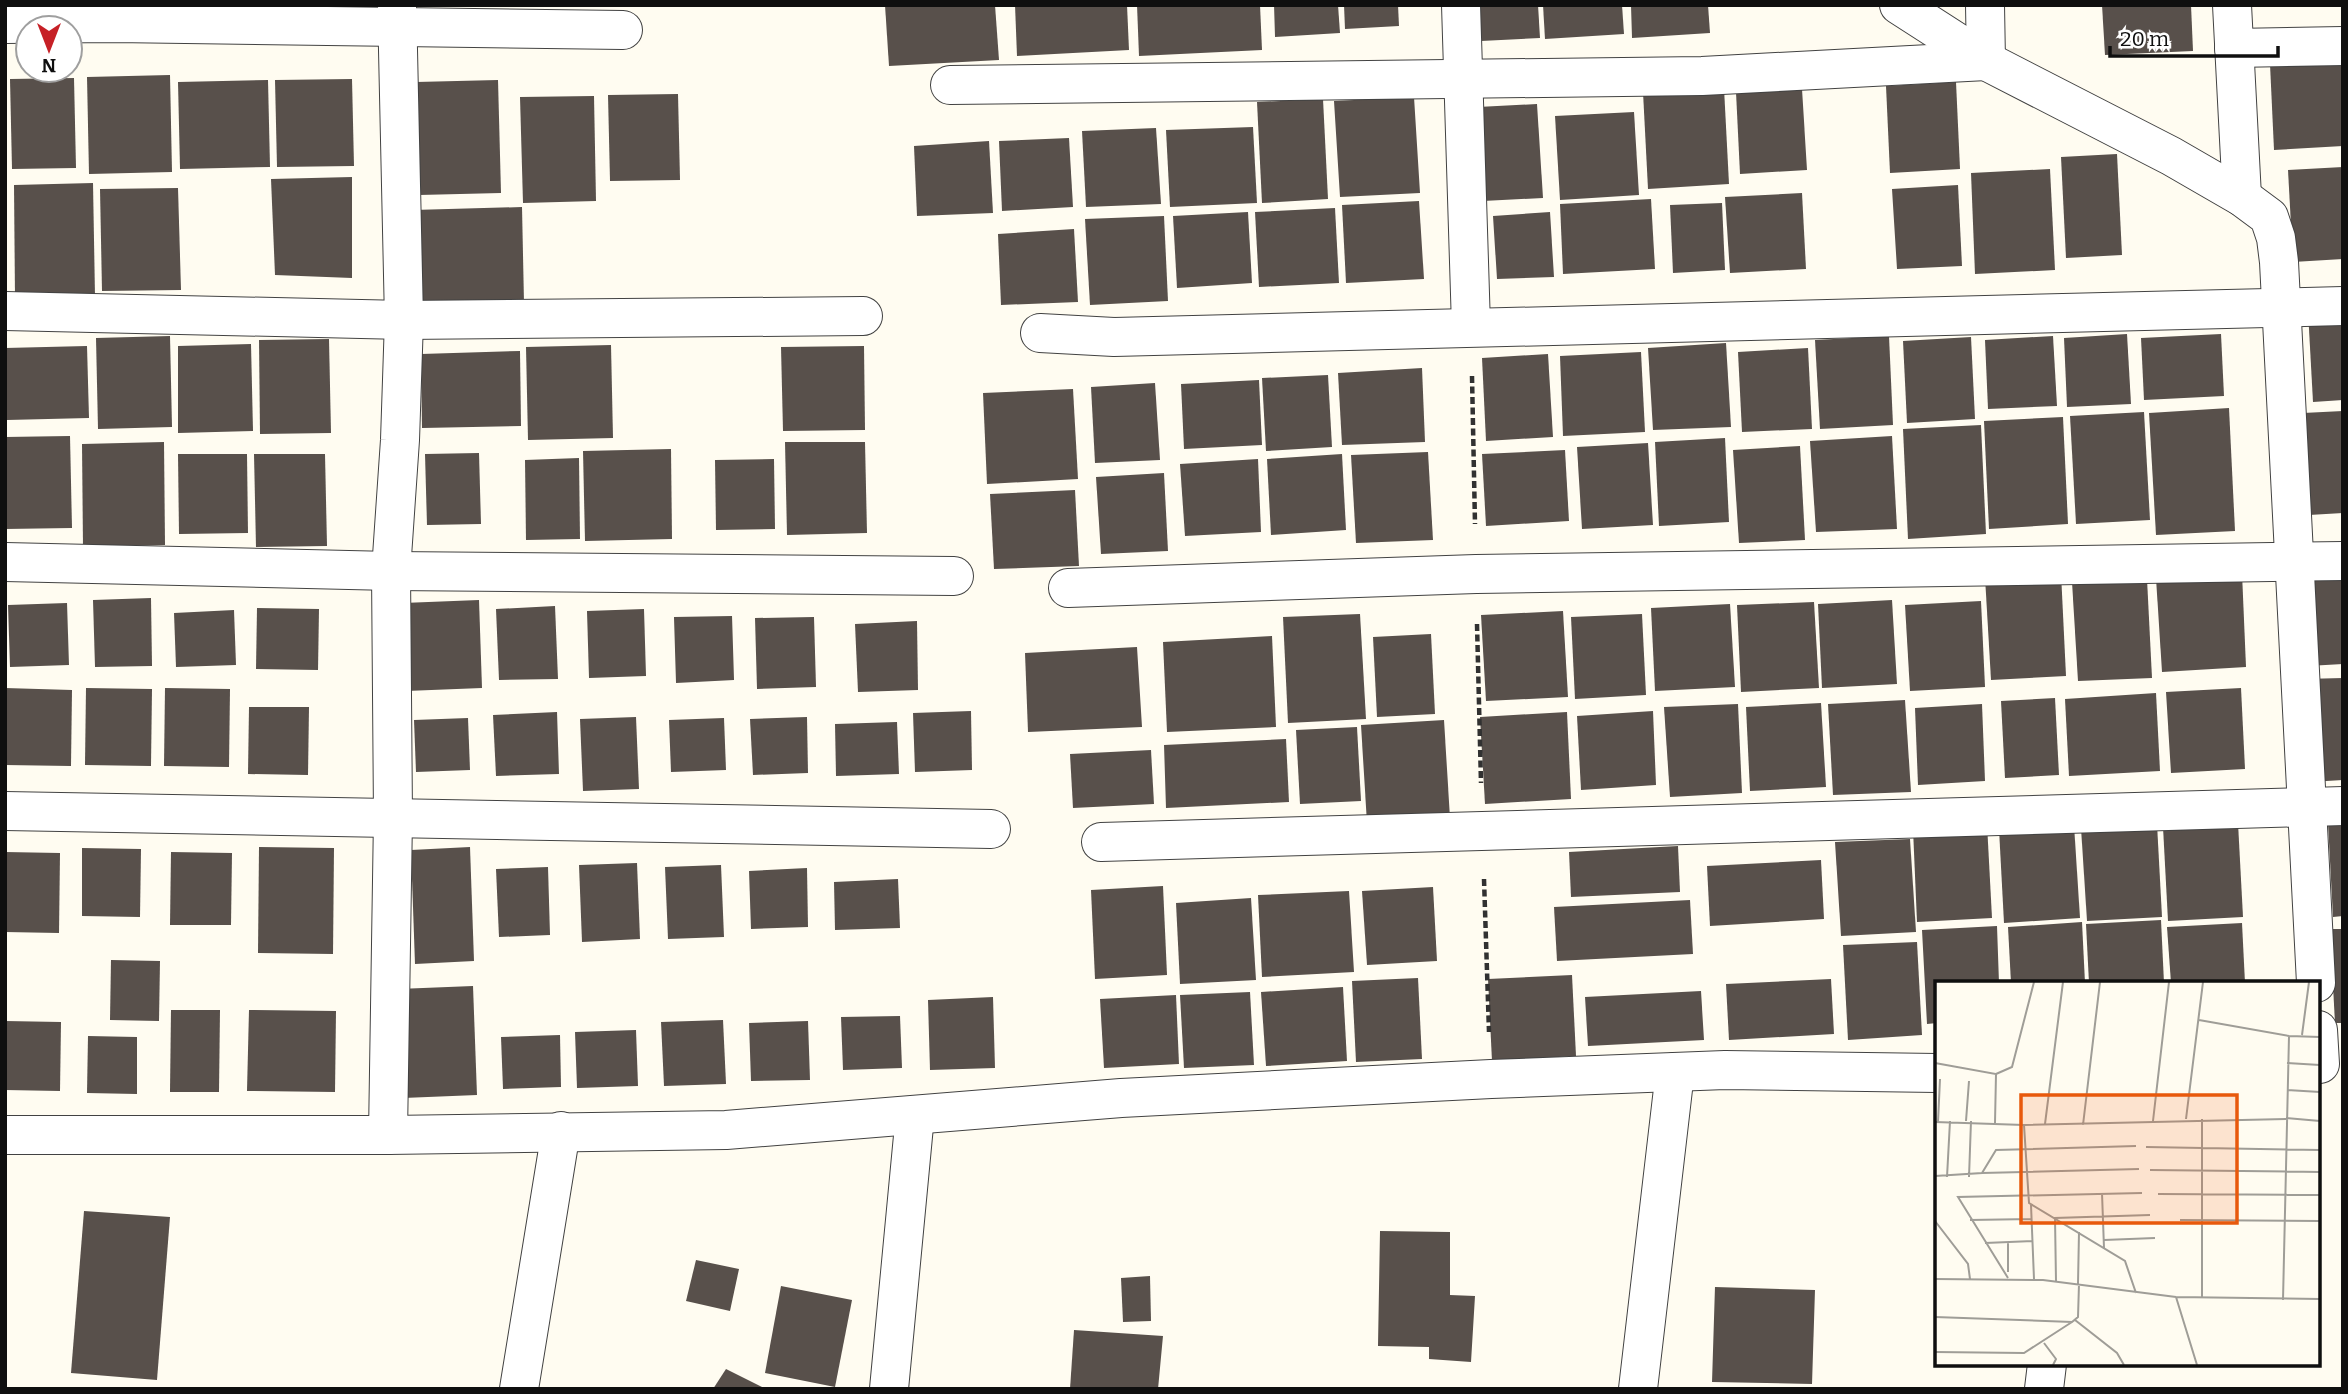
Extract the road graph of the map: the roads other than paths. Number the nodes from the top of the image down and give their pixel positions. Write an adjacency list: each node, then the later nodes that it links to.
1 (1461, 5): 11 (street)
2 (1899, 5): 10 (street)
3 (1985, 5): 10 (street)
4 (2232, 5): 9 (street)
5 (398, 16): 6 (street); 7 (street); 18 (street)
6 (5, 24)
7 (623, 30)
8 (2343, 46): 9 (street)
9 (2234, 48): 13 (street)
10 (1986, 61): 11 (street); 13 (street)
11 (1464, 78): 12 (street); 19 (street)
12 (950, 85)
13 (2242, 197): 15 (street)
14 (2343, 306): 15 (street)
15 (2281, 308): 19 (street); 23 (street)
16 (5, 311): 18 (street)
17 (863, 316): 18 (street)
18 (404, 320): 24 (street)
19 (1471, 326): 20 (street)
20 (1040, 333)
21 (2343, 561): 23 (street)
22 (5, 562): 24 (street)
23 (2294, 563): 26 (street); 27 (street)
24 (391, 571): 25 (street); 29 (street)
25 (954, 576)
26 (1068, 588)
27 (2324, 807): 31 (street); 32 (street)
28 (5, 811): 29 (street)
29 (393, 817): 30 (street); 38 (street)
30 (991, 830)
31 (1101, 842)
32 (2316, 981)
33 (1675, 1072): 34 (street); 35 (street); 42 (street)
34 (1935, 1073)
35 (915, 1115): 36 (street); 41 (street)
36 (561, 1131): 38 (street); 40 (street)
37 (5, 1135): 38 (street)
38 (388, 1135)
39 (2047, 1366): 43 (street)
40 (519, 1389)
41 (889, 1389)
42 (1638, 1389)
43 (2044, 1389)

